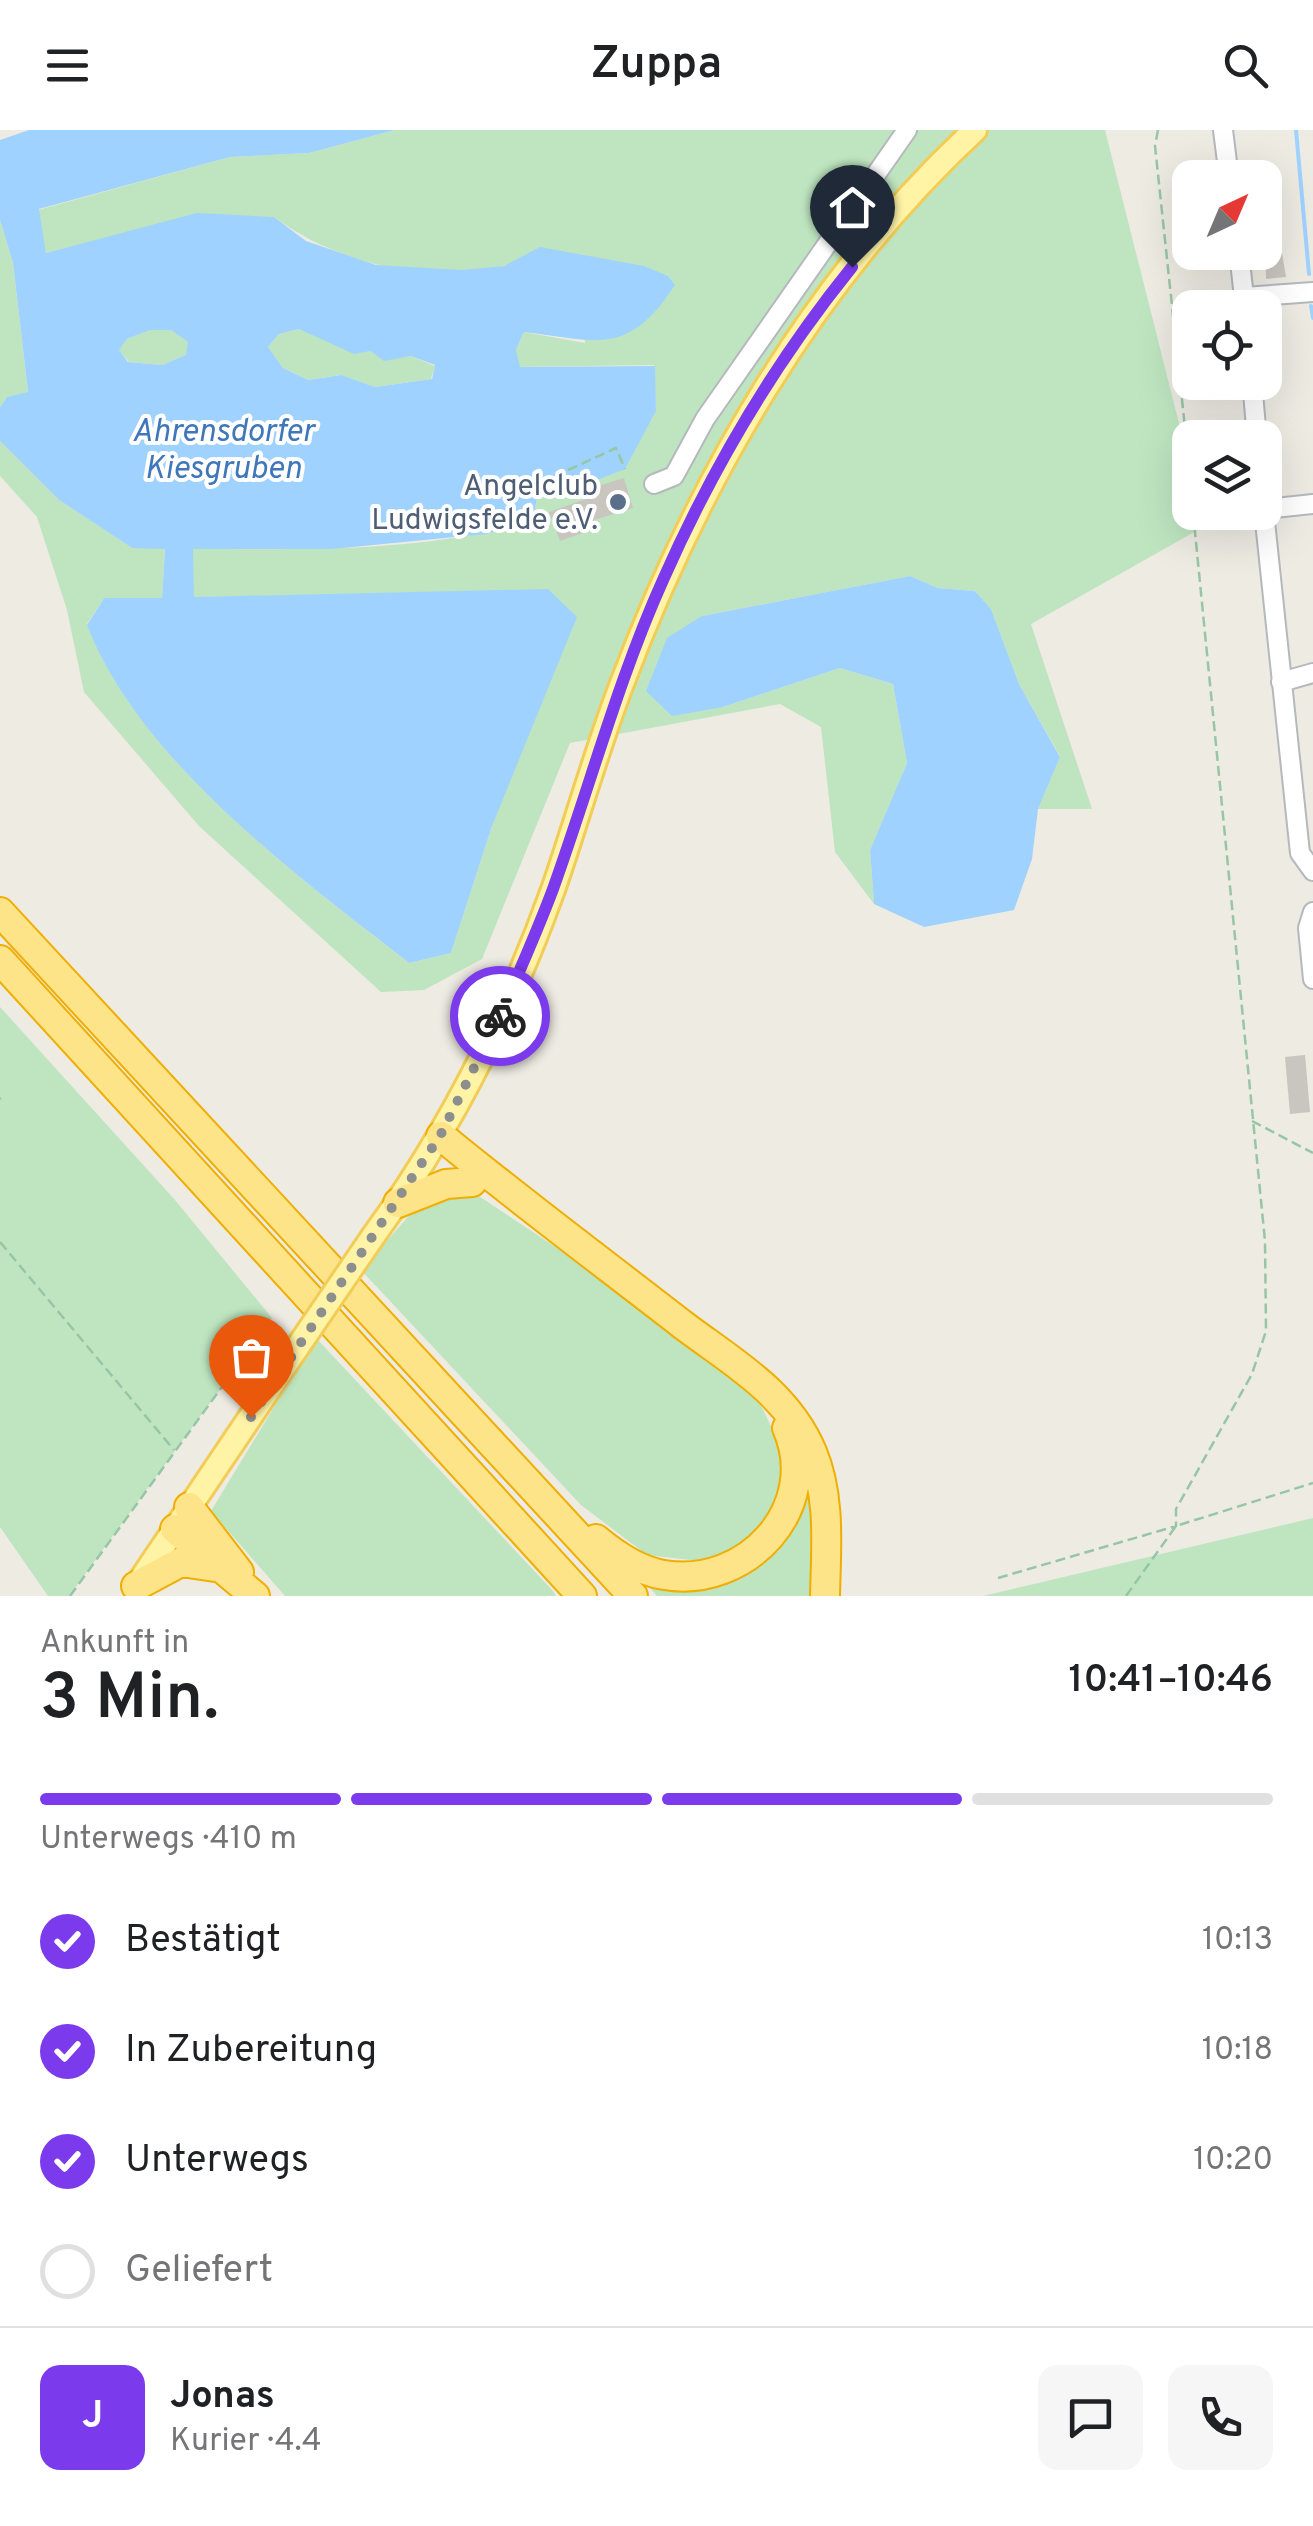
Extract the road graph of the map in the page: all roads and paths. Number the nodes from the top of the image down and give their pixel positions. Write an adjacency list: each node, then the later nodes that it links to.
1 (906, 130): 11 (street)
2 (976, 130): 24 (main road)
3 (1158, 130): 8 (path)
4 (1223, 130): 5 (street)
5 (1227, 160)
6 (1313, 292): 7 (street)
7 (1282, 297)
8 (1184, 420)
9 (624, 469): 10 (path)
10 (568, 470)
11 (654, 484)
12 (1313, 504): 13 (street)
13 (1282, 509)
14 (1195, 530): 23 (path)
15 (1267, 530): 17 (street)
16 (1313, 672): 17 (street)
17 (1281, 682): 18 (street)
18 (1313, 871)
19 (0, 912): 34 (highway)
20 (1313, 912): 22 (street)
21 (0, 960): 39 (highway)
22 (1313, 979)
23 (1250, 1121): 25 (path); 36 (path)
24 (436, 1143): 26 (highway); 27 (main road); 28 (highway)
25 (1313, 1153)
26 (472, 1182): 27 (highway); 28 (highway)
27 (398, 1203): 35 (main road, bridge)
28 (534, 1212): 31 (highway)
29 (0, 1242): 32 (path)
30 (272, 1318): 32 (path)
31 (770, 1391): 34 (highway); 45 (highway)
32 (174, 1451): 42 (path)
33 (1313, 1483): 36 (path)
34 (542, 1496): 44 (highway)
35 (182, 1518): 37 (highway); 40 (main road); 41 (highway)
36 (1176, 1526): 38 (path); 46 (path)
37 (215, 1567): 40 (highway); 41 (highway)
38 (998, 1578)
39 (568, 1584): 43 (highway)
40 (133, 1591)
41 (250, 1591)
42 (70, 1596)
43 (582, 1596)
44 (633, 1596)
45 (825, 1596)
46 (1126, 1596)

